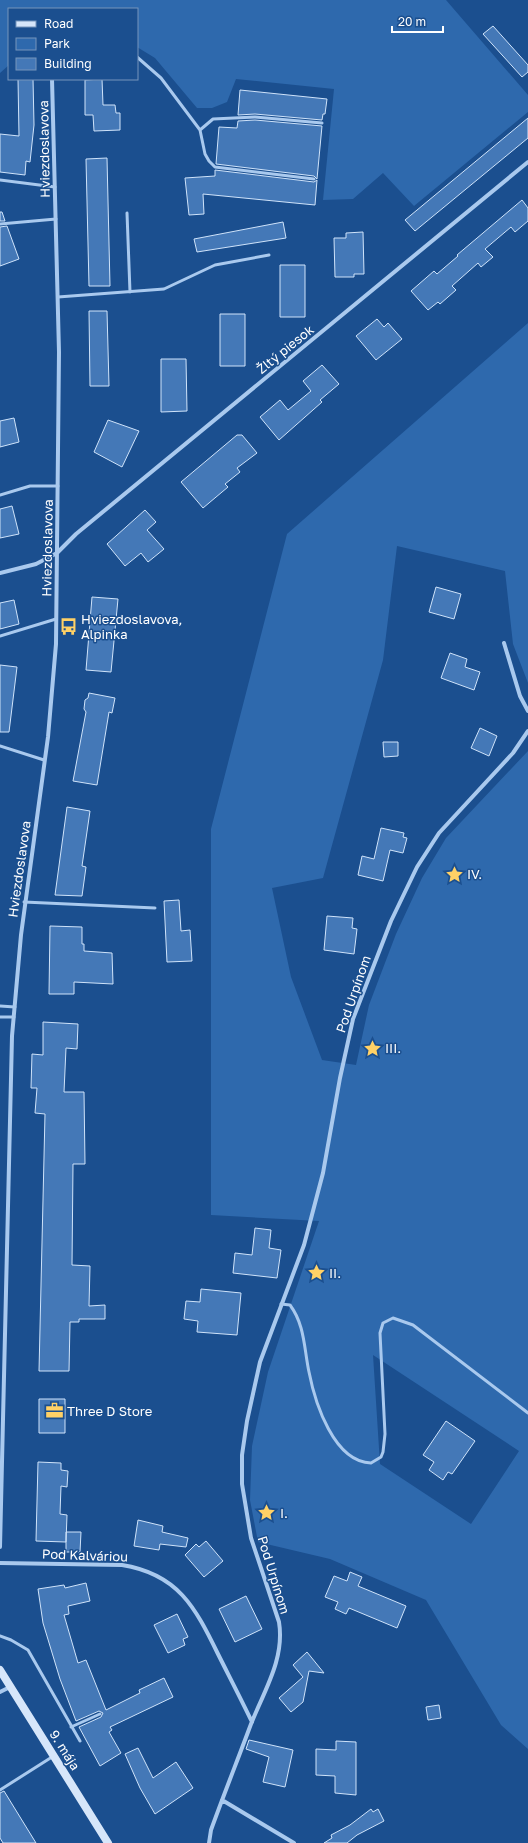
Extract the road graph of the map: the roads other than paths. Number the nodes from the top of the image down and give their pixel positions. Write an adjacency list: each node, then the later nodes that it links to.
1 (138, 58): 4 (lane)
2 (52, 80): 8 (street, Hviezdoslavova)
3 (322, 124): 4 (lane)
4 (200, 130): 6 (lane)
5 (528, 162): 17 (street, Žltý piesok)
6 (314, 179)
7 (0, 180): 8 (lane)
8 (55, 187): 10 (street, Hviezdoslavova)
9 (127, 213): 13 (lane)
10 (56, 219): 11 (lane); 14 (street, Hviezdoslavova)
11 (0, 224)
12 (269, 255): 13 (lane)
13 (130, 292): 14 (lane)
14 (58, 297): 15 (street, Hviezdoslavova)
15 (58, 486): 16 (lane); 17 (street, Hviezdoslavova)
16 (0, 494)
17 (58, 553): 18 (street, Žltý piesok); 19 (street, Hviezdoslavova)
18 (0, 573)
19 (56, 619): 20 (lane); 25 (street, Hviezdoslavova)
20 (0, 636)
21 (504, 643): 22 (street)
22 (528, 711)
23 (528, 730): 32 (street, Pod Urpínom)
24 (0, 746): 25 (lane)
25 (44, 760): 26 (street, Hviezdoslavova)
26 (24, 902): 27 (lane); 29 (street, Hviezdoslavova)
27 (155, 908)
28 (0, 1006): 29 (lane)
29 (15, 1007): 31 (street, Hviezdoslavova)
30 (0, 1017): 31 (lane)
31 (14, 1017): 34 (street, Hviezdoslavova)
32 (281, 1304): 33 (lane); 42 (street, Pod Urpínom)
33 (528, 1413)
34 (0, 1527): 35 (street, Hviezdoslavova)
35 (0, 1547)
36 (0, 1563): 42 (street, Pod Kalváriou)
37 (0, 1636): 43 (lane)
38 (0, 1670): 39 (main road, 9. mája)
39 (11, 1686): 40 (street); 45 (main road, 9. mája)
40 (0, 1692)
41 (100, 1714): 43 (lane)
42 (252, 1722): 47 (street, Pod Urpínom)
43 (71, 1727): 44 (lane)
44 (80, 1741)
45 (54, 1756): 46 (lane); 48 (main road, 9. mája)
46 (0, 1790)
47 (222, 1800): 49 (street, Pod Urpínom); 50 (street)
48 (108, 1843)
49 (209, 1843)
50 (294, 1843)

